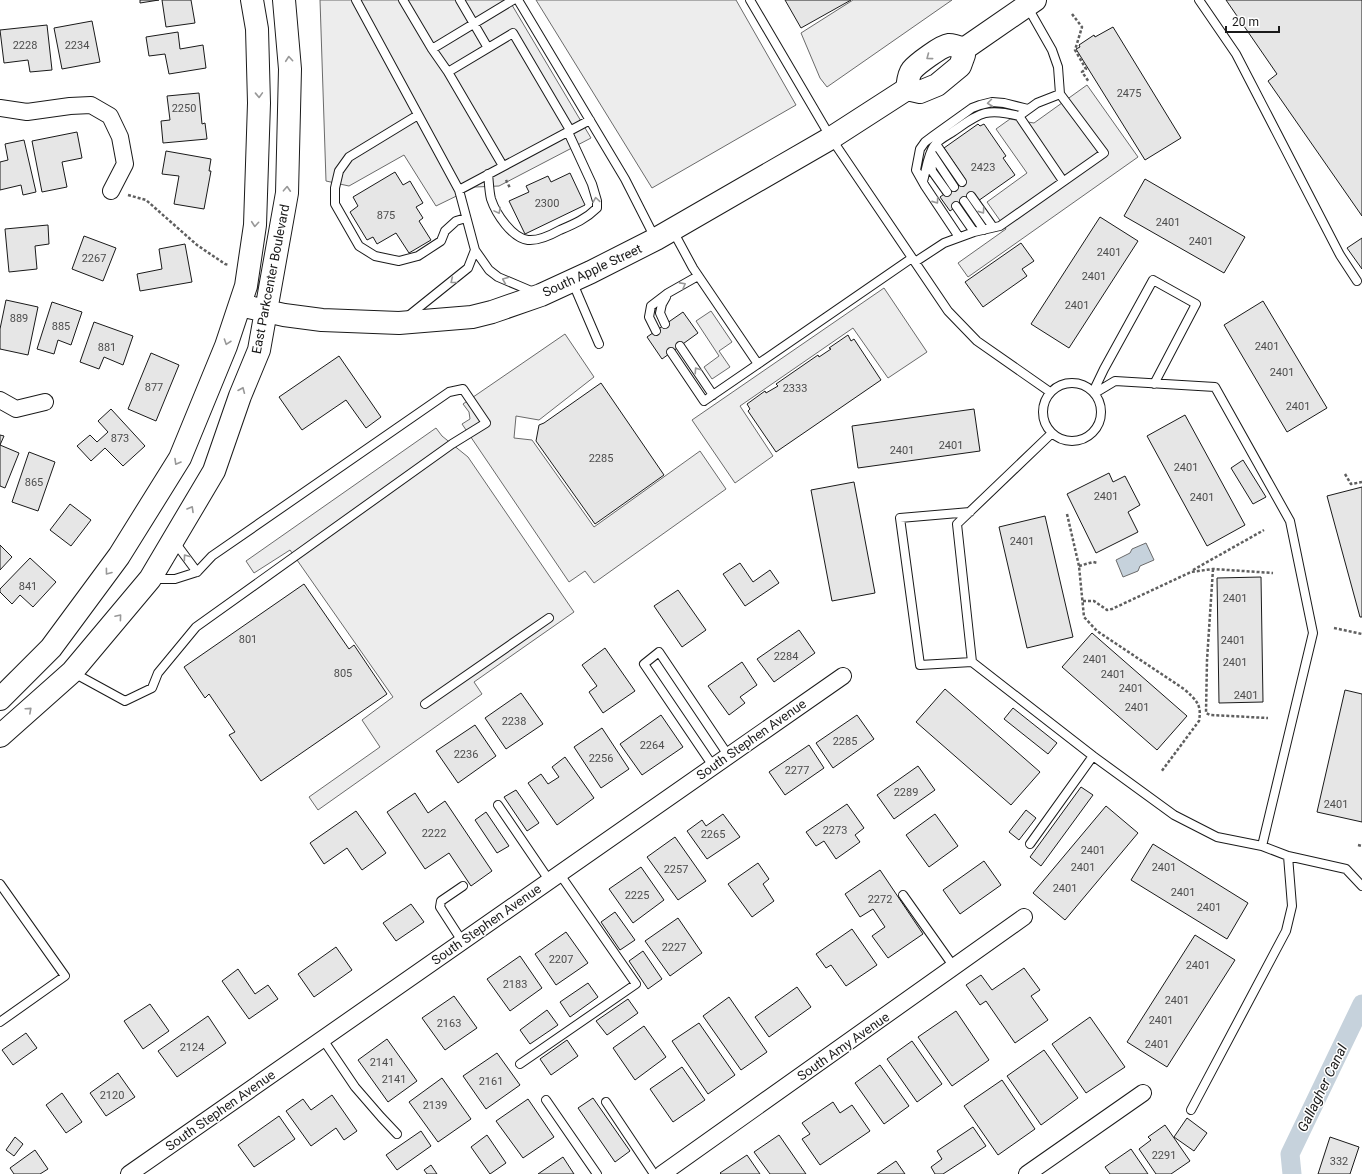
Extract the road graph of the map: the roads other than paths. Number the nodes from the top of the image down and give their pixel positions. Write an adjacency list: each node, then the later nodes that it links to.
1 (252, 0): 50 (main road, East Parkcenter Boulevard, one-way to 50)
2 (284, 0): 51 (main road, East Parkcenter Boulevard, one-way to 2)
3 (356, 0): 18 (lane)
4 (403, 0): 13 (lane)
5 (460, 0): 11 (lane)
6 (513, 0): 11 (lane)
7 (518, 0): 20 (lane)
8 (750, 0): 22 (lane)
9 (1199, 0): 47 (lane)
10 (1028, 2): 15 (lane); 22 (main road, South Apple Street)
11 (474, 24): 12 (lane); 13 (lane)
12 (488, 48): 14 (lane); 21 (lane)
13 (432, 49): 14 (lane)
14 (448, 72): 25 (lane)
15 (1060, 94): 17 (lane); 28 (lane)
16 (0, 108): 32 (street)
17 (1028, 109): 19 (lane); 27 (lane, one-way to 27)
18 (418, 115): 31 (lane); 37 (lane)
19 (1019, 116): 23 (lane); 28 (lane)
20 (590, 120): 21 (lane); 41 (lane)
21 (569, 131): 25 (lane); 26 (lane, one-way to 21)
22 (831, 138): 41 (main road, South Apple Street); 44 (lane)
23 (936, 144): 24 (lane); 29 (lane)
24 (931, 153): 27 (lane); 30 (lane); 33 (lane)
25 (503, 166): 26 (lane)
26 (488, 174): 31 (lane)
27 (923, 181): 42 (lane, one-way to 42)
28 (1063, 181): 38 (lane)
29 (962, 182)
30 (954, 187)
31 (458, 190): 37 (lane)
32 (111, 191)
33 (947, 192)
34 (971, 196): 38 (lane, one-way to 38)
35 (964, 201): 39 (lane)
36 (956, 206): 40 (lane)
37 (466, 218): 43 (lane)
38 (993, 227): 39 (lane)
39 (984, 230): 40 (lane)
40 (974, 232): 42 (lane)
41 (664, 234): 45 (lane); 46 (main road, South Apple Street)
42 (959, 237): 44 (lane)
43 (475, 250): 49 (lane, one-way to 43); 52 (lane, one-way to 52)
44 (914, 260): 58 (lane); 60 (lane)
45 (698, 276): 48 (lane, one-way to 45); 58 (lane)
46 (572, 281): 49 (main road, South Apple Street); 55 (lane)
47 (1357, 281)
48 (668, 293): 53 (lane); 54 (lane)
49 (541, 294): 52 (main road, South Apple Street)
50 (240, 305): 51 (main road, South Apple Street); 74 (main road, East Parkcenter Boulevard, one-way to 74)
51 (267, 310): 52 (main road, South Apple Street); 67 (main road, East Parkcenter Boulevard, one-way to 51)
52 (399, 324)
53 (665, 324)
54 (656, 331)
55 (599, 344)
56 (680, 346): 62 (lane, one-way to 56)
57 (671, 352): 62 (lane)
58 (758, 364): 62 (lane)
59 (1154, 384): 61 (lane); 61 (lane); 82 (lane)
60 (1050, 392): 61 (lane); 65 (lane)
61 (1094, 392): 65 (lane)
62 (713, 395)
63 (0, 400): 64 (street)
64 (45, 402)
65 (1052, 433): 66 (lane)
66 (970, 512): 71 (lane); 71 (lane)
67 (174, 540): 68 (lane, one-way to 67); 69 (main road, East Parkcenter Boulevard)
68 (197, 572): 69 (lane); 72 (lane)
69 (150, 579): 72 (main road, East Parkcenter Boulevard, one-way to 69)
70 (549, 618): 75 (lane)
71 (972, 662): 78 (lane)
72 (72, 672): 76 (main road, East Parkcenter Boulevard, one-way to 72)
73 (843, 676): 77 (street, South Stephen Avenue)
74 (0, 699)
75 (425, 704)
76 (0, 736)
77 (728, 755): 79 (street, South Stephen Avenue); 79 (lane)
78 (1093, 756): 81 (lane); 82 (lane)
79 (713, 766): 84 (street, South Stephen Avenue)
80 (498, 806): 84 (lane)
81 (1030, 844)
82 (1262, 846): 83 (lane)
83 (1288, 856): 87 (lane); 98 (lane)
84 (554, 877): 90 (street, South Stephen Avenue); 94 (lane)
85 (0, 884): 92 (lane)
86 (463, 886): 90 (lane)
87 (1362, 886)
88 (903, 895): 91 (lane)
89 (1024, 917): 91 (street, South Amy Avenue)
90 (462, 941): 93 (street, South Stephen Avenue)
91 (954, 967): 103 (street, South Amy Avenue)
92 (0, 1022)
93 (322, 1038): 99 (lane); 100 (street, South Stephen Avenue)
94 (520, 1064)
95 (1143, 1093): 104 (street)
96 (546, 1100): 101 (lane)
97 (606, 1102): 102 (lane)
98 (1191, 1110)
99 (397, 1134)
100 (129, 1174)
101 (597, 1174)
102 (654, 1174)
103 (662, 1174)
104 (1027, 1174)

